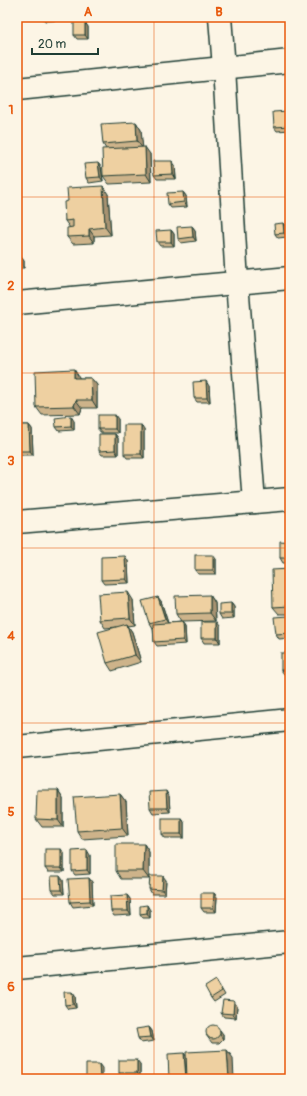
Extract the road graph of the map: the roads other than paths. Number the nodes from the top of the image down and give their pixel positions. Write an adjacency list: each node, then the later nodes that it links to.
1 (220, 17): 3 (street)
2 (290, 61): 3 (street)
3 (224, 68): 4 (street); 6 (street)
4 (17, 89)
5 (290, 278): 6 (street)
6 (237, 282): 7 (street); 9 (street)
7 (17, 303)
8 (290, 499): 9 (street)
9 (254, 502): 10 (street)
10 (17, 522)
11 (290, 720): 12 (street)
12 (17, 747)
13 (290, 942): 14 (street)
14 (17, 968)

